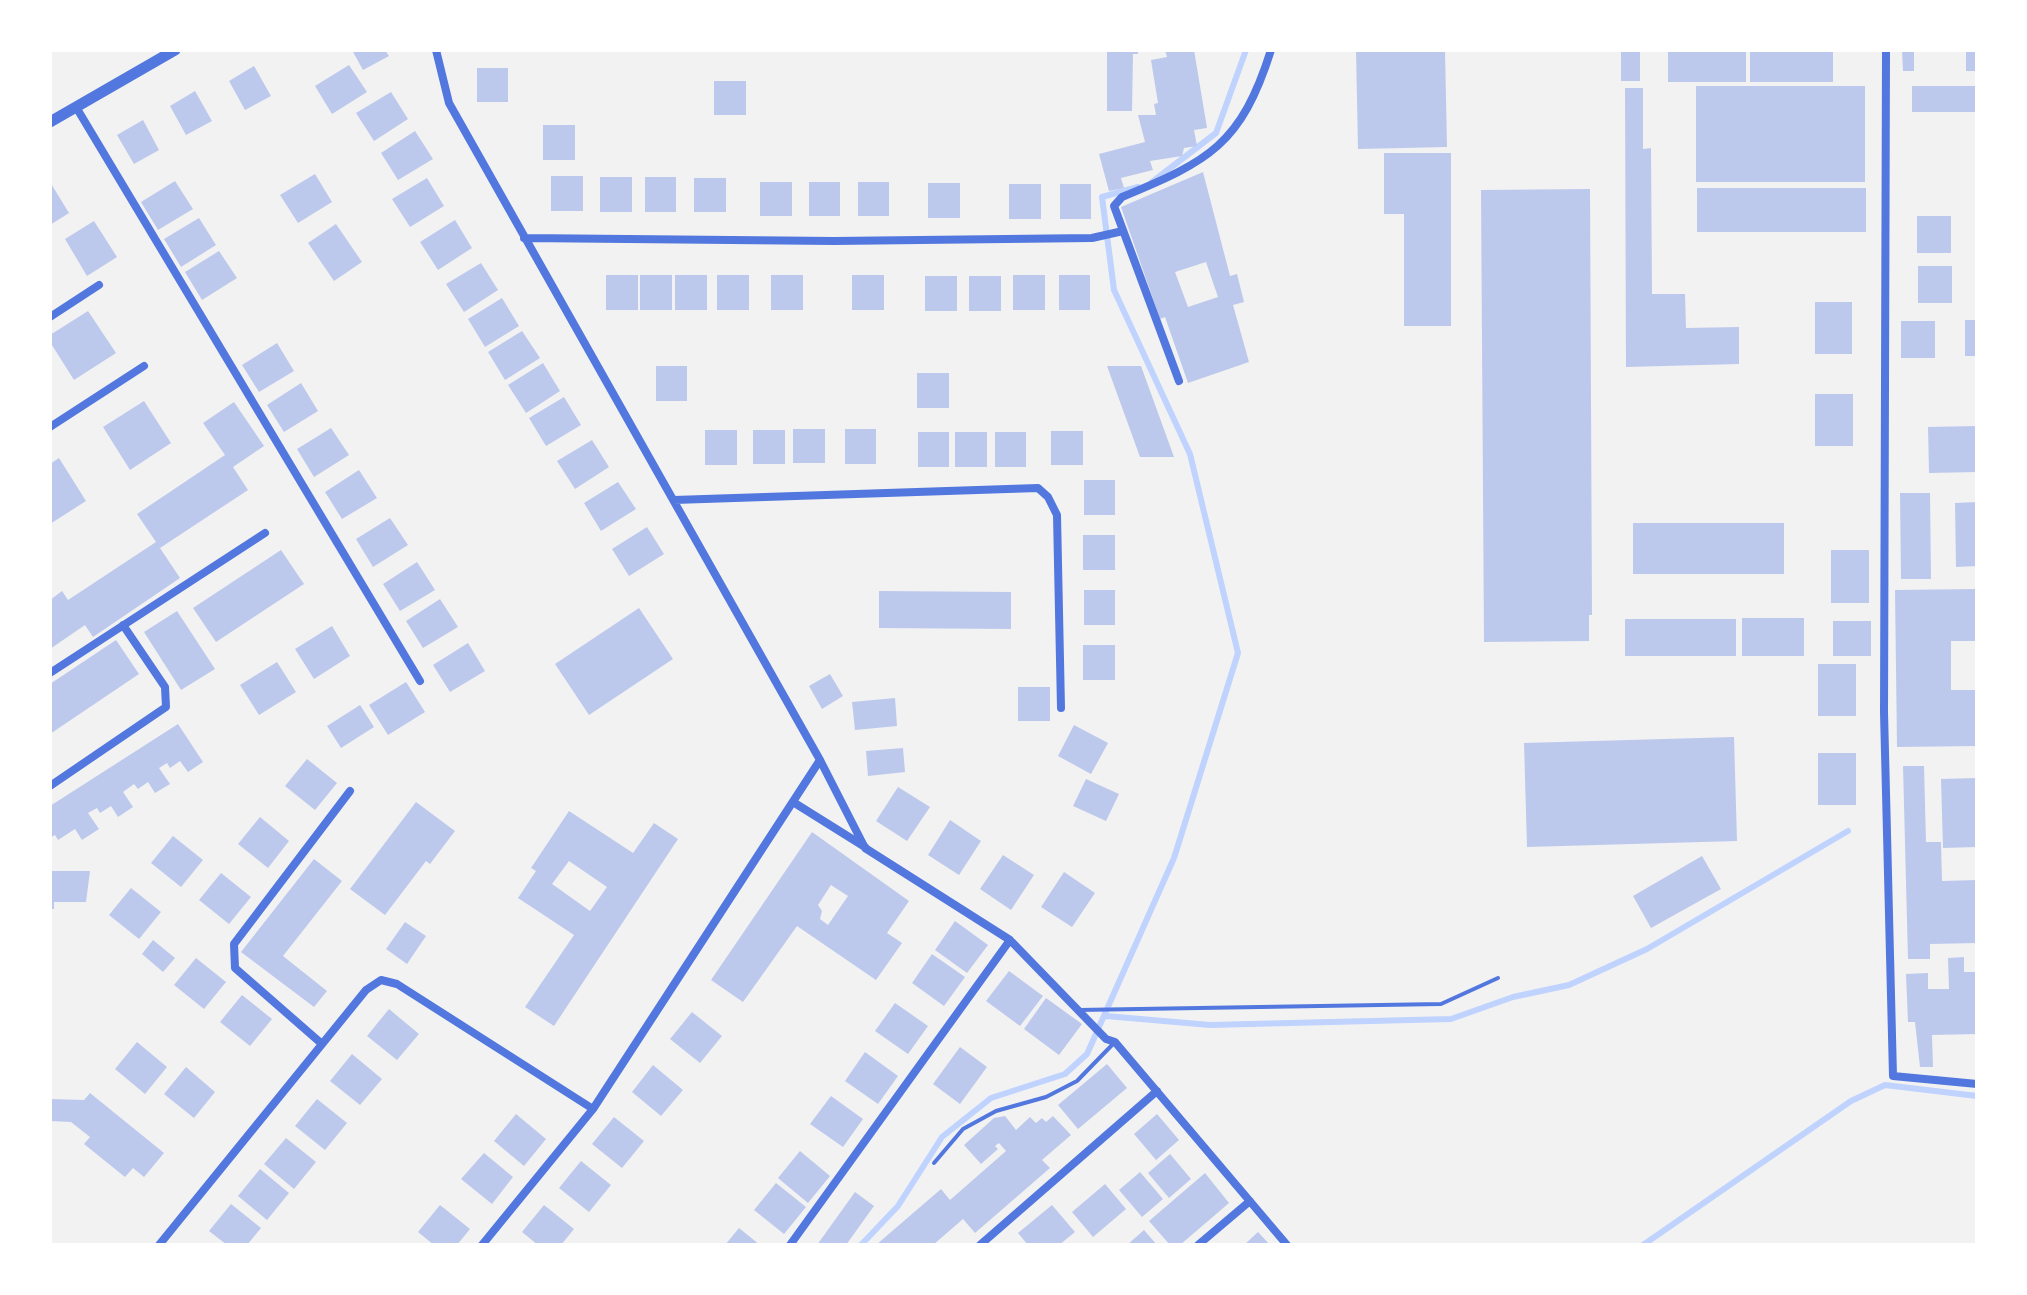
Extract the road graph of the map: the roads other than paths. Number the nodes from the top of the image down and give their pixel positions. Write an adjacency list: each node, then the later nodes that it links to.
1 (175, 50): 5 (street)
2 (436, 50): 8 (street)
3 (1271, 50): 7 (street)
4 (1886, 50): 30 (street)
5 (76, 107): 6 (street); 18 (street)
6 (50, 122)
7 (1123, 231): 8 (street); 12 (street)
8 (524, 238): 14 (street)
9 (99, 285): 10 (street)
10 (50, 317)
11 (144, 366): 13 (street)
12 (1179, 381)
13 (50, 427)
14 (674, 500): 19 (street); 20 (street)
15 (265, 533): 16 (street)
16 (123, 625): 17 (street); 21 (street)
17 (50, 673)
18 (420, 681)
19 (1061, 708)
20 (820, 760): 23 (street); 24 (street)
21 (50, 786)
22 (350, 791): 29 (street)
23 (793, 802): 24 (street); 32 (street)
24 (865, 848): 25 (street)
25 (1010, 940): 27 (street); 37 (street)
26 (1498, 978): 27 (lane)
27 (1079, 1010): 28 (street)
28 (1111, 1040): 31 (street); 33 (lane)
29 (322, 1044): 32 (street); 35 (street)
30 (1977, 1084)
31 (1157, 1091): 34 (street); 38 (street)
32 (593, 1109): 36 (street)
33 (934, 1163)
34 (1250, 1201): 39 (street); 40 (street)
35 (159, 1245)
36 (482, 1245)
37 (790, 1245)
38 (980, 1245)
39 (1198, 1245)
40 (1287, 1245)

